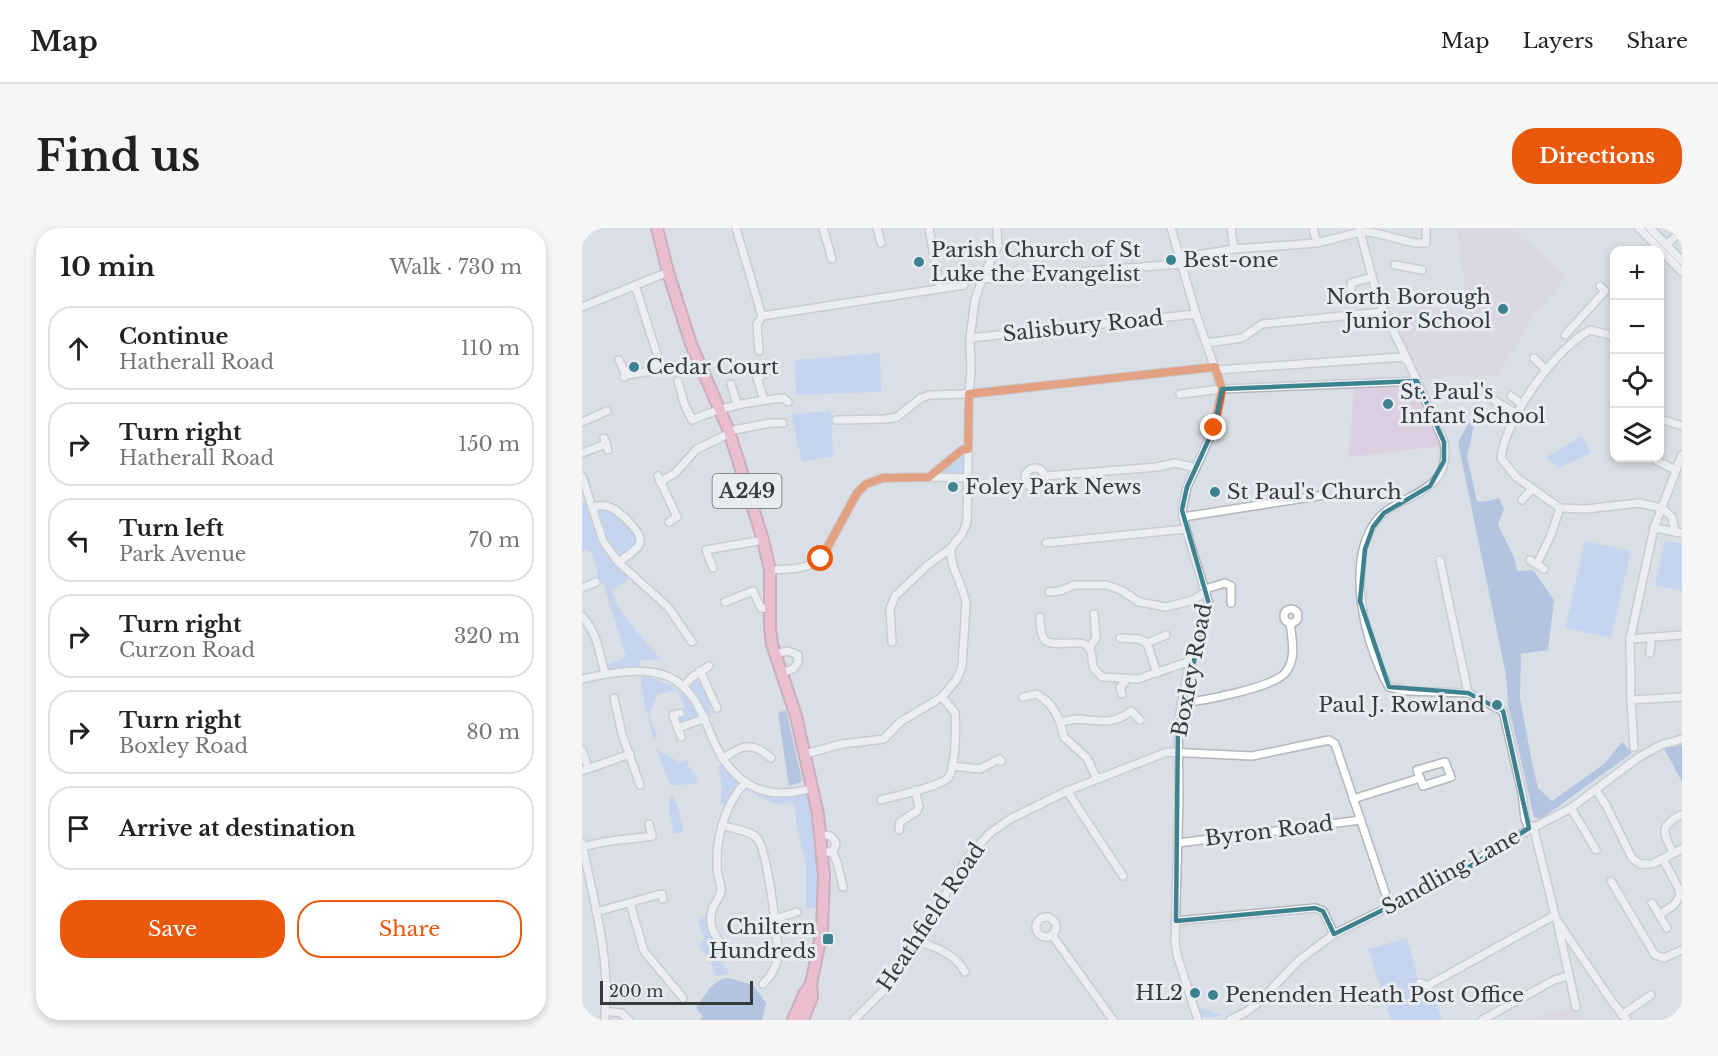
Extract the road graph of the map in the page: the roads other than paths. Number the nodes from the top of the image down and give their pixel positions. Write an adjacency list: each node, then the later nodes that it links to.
1 (657, 228): 24 (highway, A249)
2 (736, 228): 36 (street)
3 (823, 228): 19 (street)
4 (877, 228): 15 (street)
5 (929, 228): 31 (street)
6 (996, 228): 27 (street)
7 (1171, 228): 20 (street, Boxley Road)
8 (1231, 228): 18 (street)
9 (1313, 228): 16 (street)
10 (1426, 228): 13 (street)
11 (1639, 228): 25 (street)
12 (1650, 228): 17 (street)
13 (1359, 230): 16 (street); 26 (street)
14 (1682, 230): 17 (street)
15 (881, 243)
16 (1317, 243): 18 (street)
17 (1666, 245): 21 (street)
18 (1234, 249): 20 (street)
19 (831, 259)
20 (1180, 261): 27 (street); 35 (street, Boxley Road)
21 (1682, 261)
22 (1395, 265): 23 (street)
23 (1422, 270)
24 (668, 272): 28 (street); 64 (highway, A249)
25 (1682, 272)
26 (1372, 277): 32 (street); 34 (street)
27 (982, 279): 41 (street)
28 (635, 285): 33 (street); 45 (street)
29 (964, 285): 31 (street)
30 (1600, 286): 37 (street)
31 (940, 289): 36 (street)
32 (1351, 292)
33 (582, 307)
34 (1383, 312): 42 (street); 46 (street)
35 (1197, 314): 41 (street, Salisbury Road); 42 (street, Boxley Road)
36 (762, 316): 43 (street)
37 (1582, 316): 38 (street); 39 (street)
38 (1590, 330): 40 (street); 48 (street)
39 (1565, 335)
40 (1610, 335)
41 (970, 338): 50 (street)
42 (1207, 343): 47 (street, Boxley Road)
43 (759, 351)
44 (1534, 358): 48 (street)
45 (619, 360)
46 (1408, 361): 47 (street); 52 (street)
47 (1216, 369): 54 (street, Boxley Road); 55 (street)
48 (1546, 370): 63 (street)
49 (767, 372): 60 (street)
50 (971, 372): 55 (street); 56 (street)
51 (678, 381): 64 (street)
52 (1417, 381): 54 (street); 135 (street)
53 (731, 384): 62 (street)
54 (1222, 389): 57 (street); 78 (street, Boxley Road)
55 (978, 393): 56 (street)
56 (969, 394): 67 (street); 74 (street)
57 (1180, 394)
58 (1511, 396): 63 (street)
59 (1489, 397): 66 (street)
60 (764, 400): 61 (street); 62 (street)
61 (788, 402)
62 (737, 404): 64 (street)
63 (1522, 404): 66 (street)
64 (720, 408): 72 (highway, A249)
65 (607, 411): 69 (street)
66 (1517, 414): 86 (street)
67 (836, 420)
68 (1664, 421): 71 (street)
69 (582, 422)
70 (783, 423): 72 (street)
71 (1682, 426)
72 (730, 432): 85 (highway, A249); 94 (street)
73 (606, 444): 75 (street)
74 (968, 449): 82 (street); 83 (street)
75 (582, 453)
76 (1682, 455): 79 (street)
77 (1658, 462): 79 (street)
78 (1196, 468): 81 (street); 93 (street, Boxley Road)
79 (1675, 473): 84 (street); 92 (street)
80 (582, 476): 90 (street)
81 (1046, 476)
82 (929, 477): 83 (street); 105 (street)
83 (968, 478): 100 (street)
84 (1682, 479)
85 (744, 484): 89 (highway, A249); 89 (street)
86 (1532, 489): 88 (street); 91 (street)
87 (1324, 495): 93 (street)
88 (1522, 500)
89 (750, 502): 98 (highway, A249)
90 (592, 507): 102 (street); 102 (street)
91 (1560, 508): 92 (street); 104 (street)
92 (1662, 508): 95 (street); 97 (street)
93 (1183, 517): 96 (street, Boxley Road)
94 (669, 522)
95 (1654, 528): 97 (street); 119 (street)
96 (1186, 529): 99 (street); 106 (street, Boxley Road)
97 (1678, 533)
98 (763, 540): 103 (street); 105 (highway, A249)
99 (1046, 543)
100 (951, 548): 121 (street); 137 (street)
101 (1440, 560): 135 (street)
102 (618, 562): 120 (street)
103 (713, 568)
104 (1544, 569)
105 (770, 570): 110 (highway, A249)
106 (1206, 591): 107 (street); 109 (street); 126 (street, Boxley Road)
107 (1049, 592)
108 (725, 602): 110 (street)
109 (1231, 603)
110 (770, 609): 125 (highway, A249)
111 (1094, 614): 123 (street)
112 (582, 616): 131 (street)
113 (1040, 617): 123 (street)
114 (1290, 623): 142 (street)
115 (1166, 635): 122 (street)
116 (1682, 635): 117 (street)
117 (1650, 637): 119 (street); 124 (street)
118 (1120, 638): 122 (street)
119 (1630, 639): 140 (street)
120 (692, 642)
121 (892, 642)
122 (1147, 643): 129 (street)
123 (1089, 648): 132 (street)
124 (1650, 653)
125 (774, 654): 130 (highway, A249); 130 (street)
126 (1190, 661): 129 (street); 142 (street, Boxley Road)
127 (709, 666): 128 (street)
128 (700, 671): 134 (street); 143 (street)
129 (1157, 672): 132 (street)
130 (781, 673): 155 (highway, A249)
131 (605, 674): 133 (street); 134 (street)
132 (1125, 678): 136 (street)
133 (582, 679)
134 (682, 687): 145 (street)
135 (1468, 693): 176 (street)
136 (1122, 694)
137 (942, 697): 155 (street); 159 (street)
138 (1023, 697): 147 (street)
139 (1682, 697): 140 (street)
140 (1631, 700): 151 (street)
141 (613, 703): 154 (street)
142 (1182, 703): 153 (street, Boxley Road)
143 (715, 706)
144 (680, 712): 148 (street)
145 (705, 718): 148 (street); 157 (street)
146 (1140, 720): 147 (street)
147 (1060, 722): 162 (street)
148 (678, 728): 149 (street)
149 (681, 737)
150 (1682, 739): 167 (street, Sandling Lane)
151 (1634, 747)
152 (582, 750): 160 (street)
153 (1178, 752): 162 (street, Heathfield Road); 169 (street, Heathfield Road); 178 (street, Boxley Road)
154 (630, 754): 160 (street); 164 (street)
155 (805, 754): 165 (highway, A249)
156 (771, 758): 157 (street)
157 (723, 759): 163 (street)
158 (1001, 760): 159 (street)
159 (952, 766): 166 (street)
160 (585, 769)
161 (1420, 778): 161 (street); 169 (street)
162 (1096, 779): 168 (street, Heathfield Road)
163 (746, 782): 165 (street); 175 (street)
164 (640, 785)
165 (813, 788): 183 (highway, A249)
166 (915, 790): 170 (street); 177 (street)
167 (1596, 790): 171 (street, Sandling Lane); 184 (street)
168 (1067, 791): 185 (street); 203 (street, Heathfield Road)
169 (1353, 799): 173 (street)
170 (881, 800)
171 (1571, 808): 176 (street, Sandling Lane); 181 (street)
172 (1680, 814): 182 (street)
173 (1361, 820): 178 (street, Byron Road); 192 (street)
174 (648, 824): 179 (street)
175 (722, 825): 197 (street); 204 (street)
176 (1531, 827): 192 (street, Sandling Lane); 195 (street)
177 (899, 830)
178 (1178, 843): 198 (street, Boxley Road)
179 (582, 845): 186 (street)
180 (1682, 849): 182 (street)
181 (1596, 850)
182 (1673, 852): 184 (street)
183 (828, 853): 188 (street); 210 (highway, A249)
184 (1663, 859): 196 (street)
185 (1123, 876)
186 (586, 880): 193 (street)
187 (1611, 881): 205 (street)
188 (843, 887)
189 (663, 899): 190 (street)
190 (630, 903): 193 (street); 212 (street)
191 (1652, 903): 196 (street)
192 (1390, 907): 201 (street, Sandling Lane)
193 (596, 912): 214 (street)
194 (797, 912): 197 (street)
195 (1555, 915): 199 (street); 208 (street)
196 (1659, 915): 200 (street)
197 (775, 919): 209 (street)
198 (1176, 921): 201 (street); 222 (street, Boxley Road)
199 (1559, 923): 207 (street); 215 (street)
200 (1667, 928)
201 (1334, 934): 223 (street, Sandling Lane)
202 (1052, 935): 221 (street)
203 (917, 941): 206 (street); 220 (street, Heathfield Road)
204 (722, 946)
205 (1682, 950)
206 (965, 972)
207 (1568, 976): 213 (street); 224 (street)
208 (1420, 983)
209 (763, 984)
210 (811, 984): 218 (highway, A249); 219 (highway, A249)
211 (1651, 995): 215 (street)
212 (683, 998)
213 (1576, 1007)
214 (605, 1011): 216 (street); 217 (street)
215 (1625, 1017)
216 (605, 1020)
217 (629, 1020)
218 (793, 1020)
219 (803, 1020)
220 (854, 1020)
221 (1113, 1020)
222 (1198, 1020)
223 (1230, 1020)
224 (1482, 1020)

